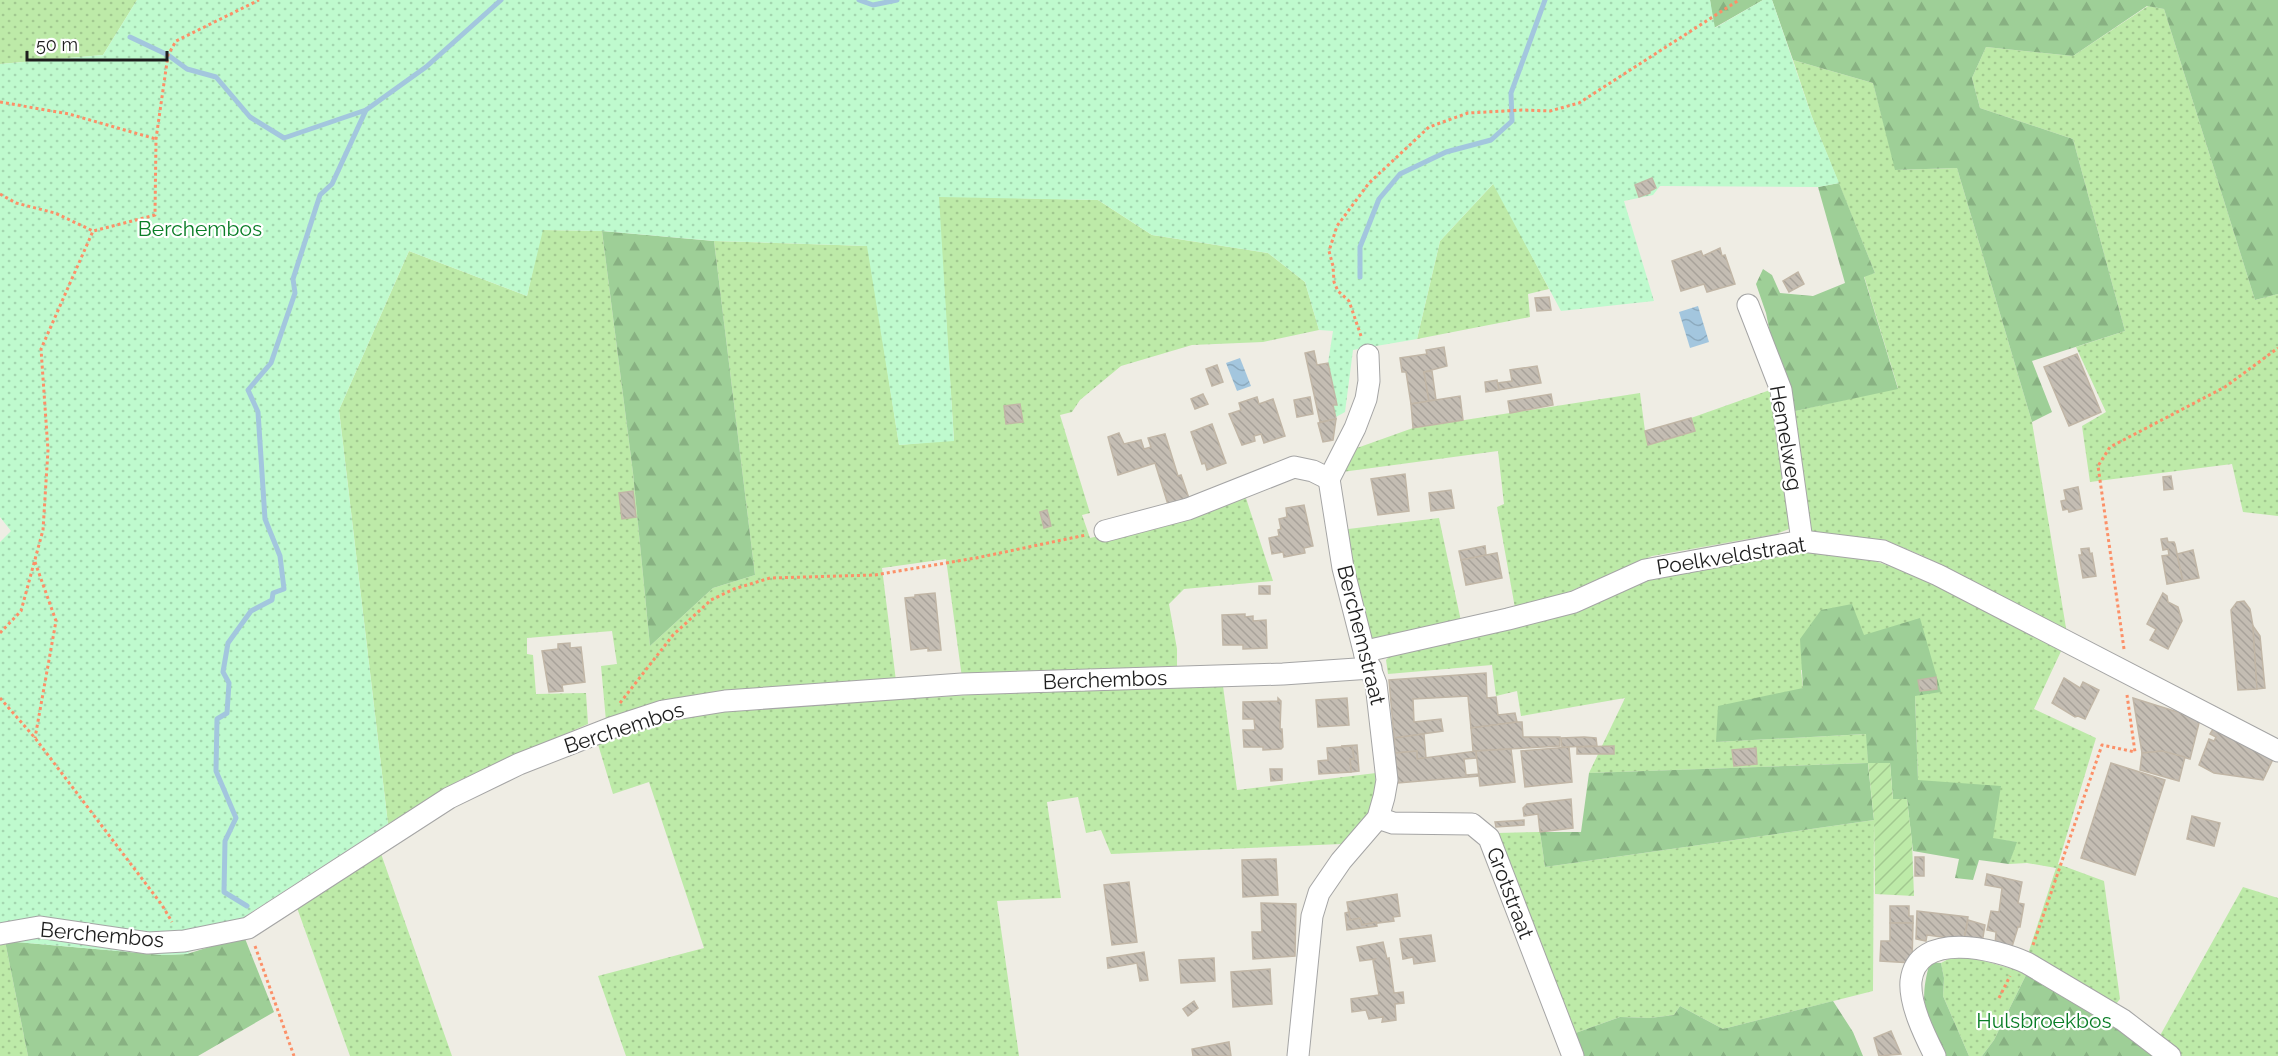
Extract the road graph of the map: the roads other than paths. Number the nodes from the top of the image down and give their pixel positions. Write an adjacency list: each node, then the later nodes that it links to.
1 (1748, 304): 5 (street, Hemelweg)
2 (1368, 355): 3 (street)
3 (1329, 479): 4 (street); 6 (street, Berchemstraat)
4 (1106, 531)
5 (1802, 541): 6 (street, Poelkveldstraat); 7 (street, Poelkveldstraat)
6 (1368, 662): 8 (street, Berchemstraat); 9 (street, Berchembos)
7 (2278, 751)
8 (1378, 818): 10 (street, Berchemstraat); 11 (street, Grotstraat)
9 (0, 933)
10 (1298, 1056)
11 (1573, 1056)
12 (1935, 1056): 13 (street)
13 (2170, 1056)

